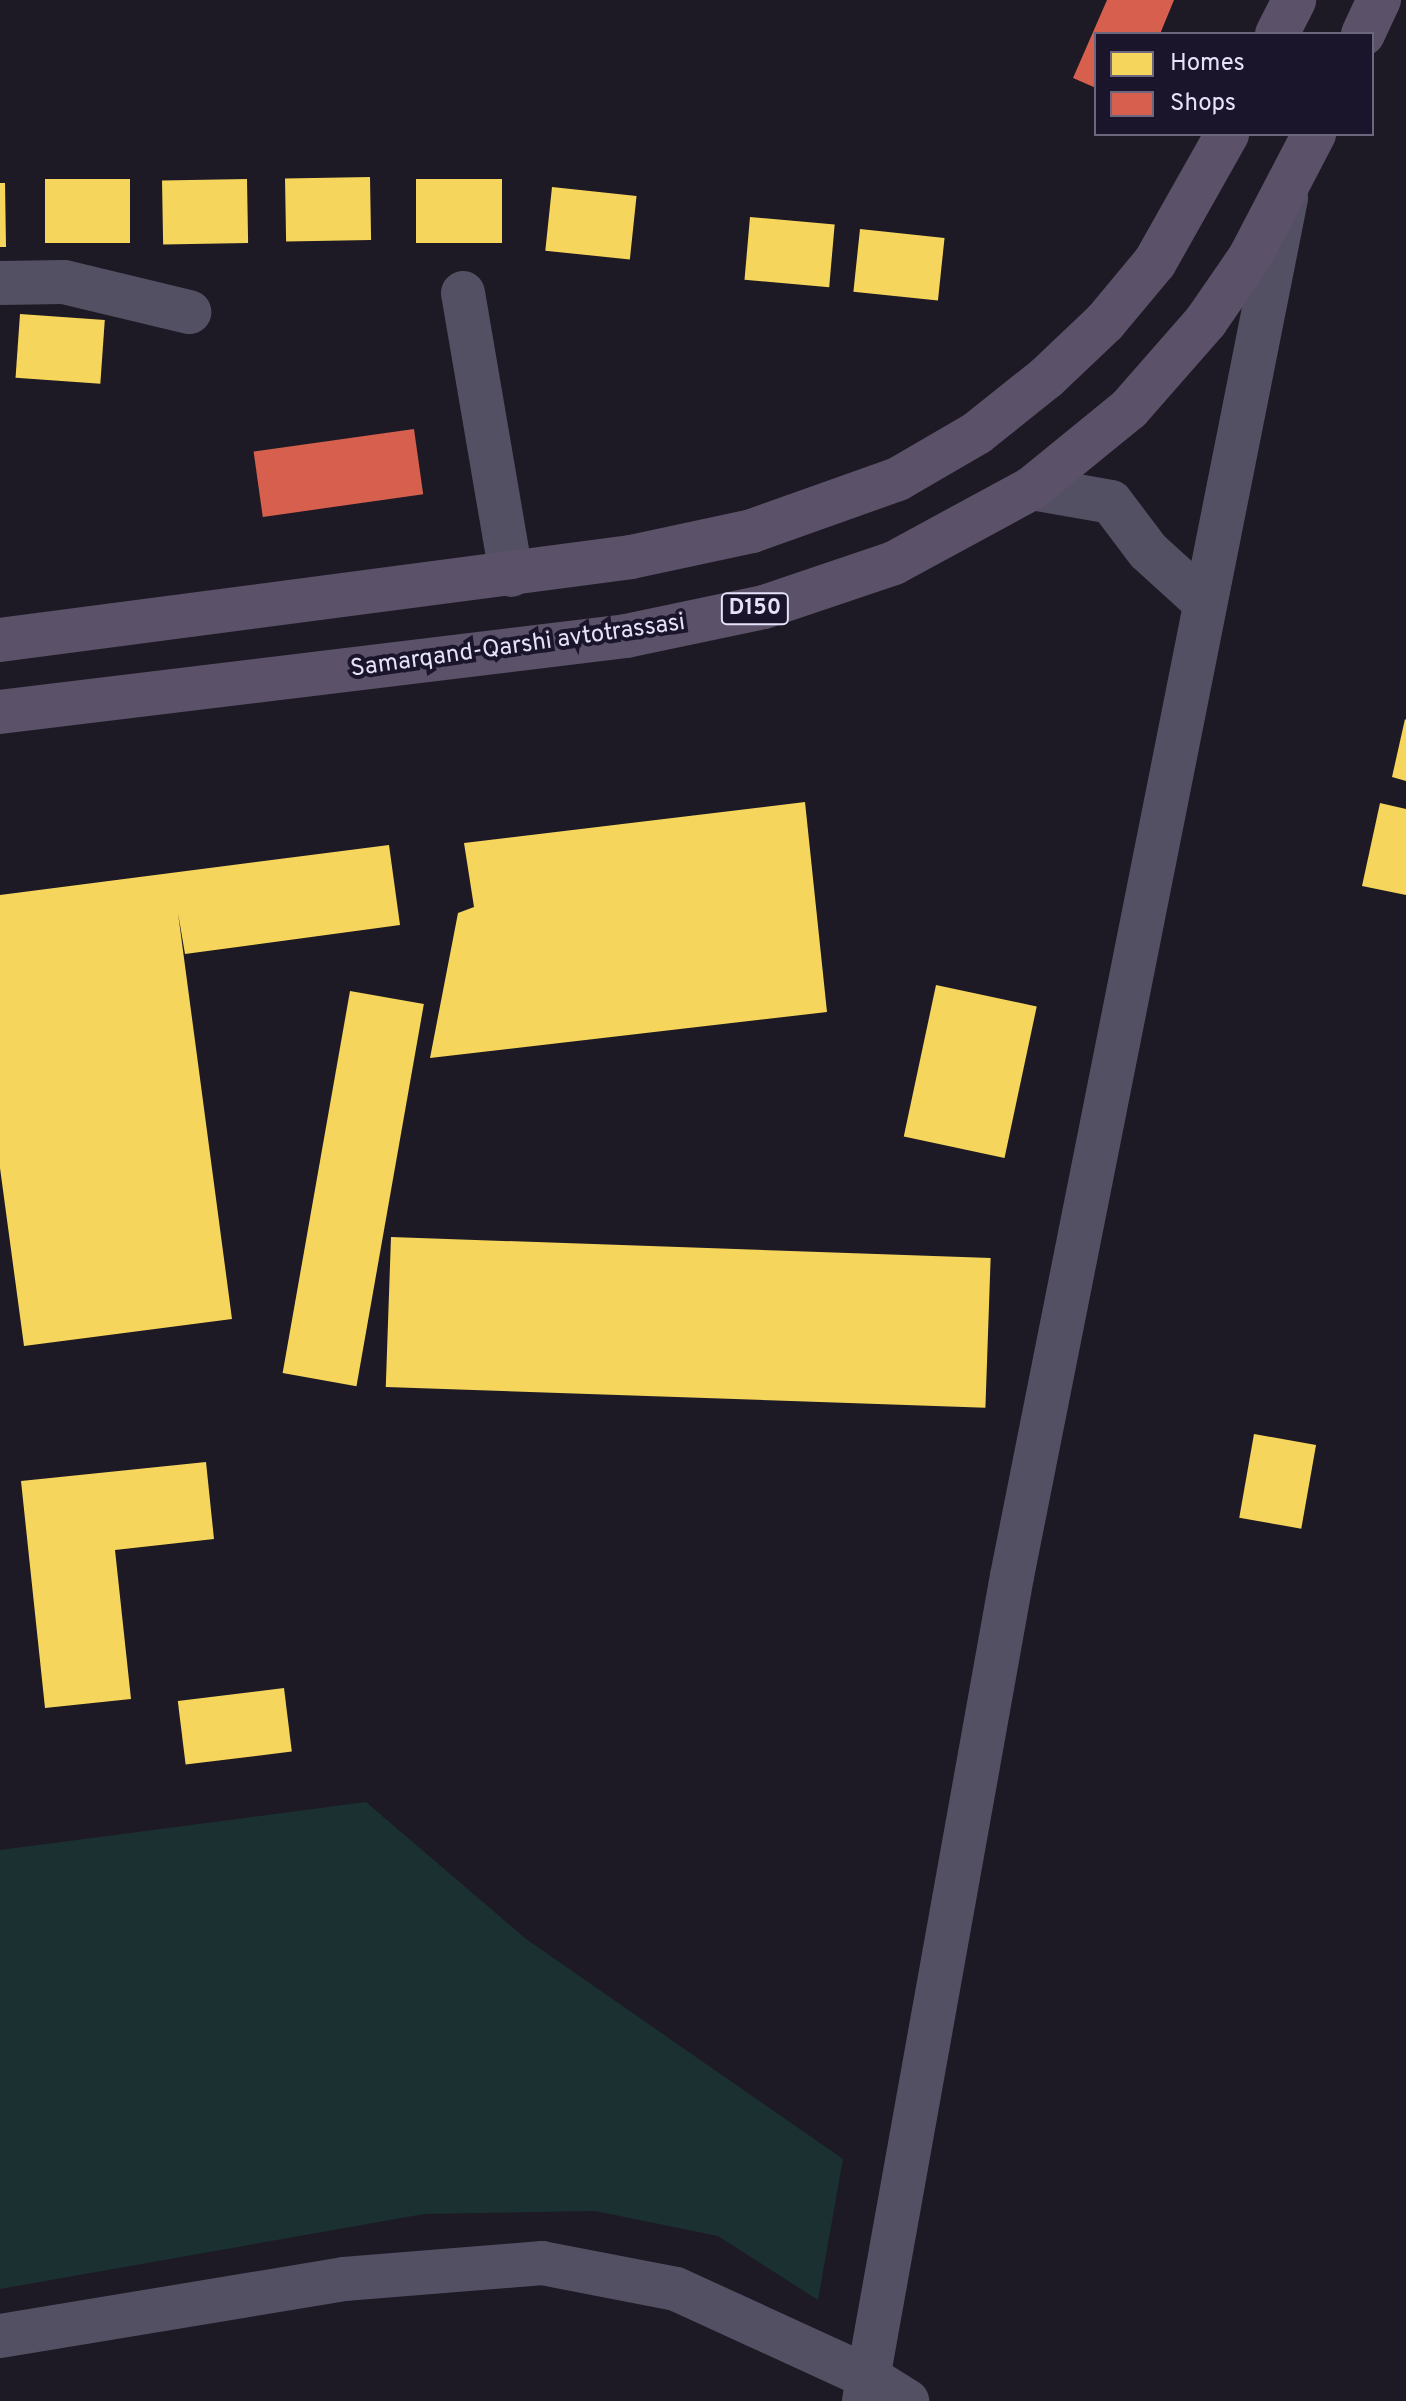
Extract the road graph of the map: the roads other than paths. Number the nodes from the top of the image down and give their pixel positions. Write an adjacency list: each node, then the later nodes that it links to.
1 (1294, 0): 3 (main road)
2 (1379, 0): 4 (main road)
3 (1278, 32)
4 (1364, 32)
5 (1226, 136): 12 (main road)
6 (1313, 136): 7 (main road, Samarqand-Qarshi avtotrassasi / D150)
7 (1288, 188): 11 (main road, Samarqand-Qarshi avtotrassasi / D150); 13 (street)
8 (0, 283): 10 (street)
9 (463, 293): 12 (street)
10 (189, 312)
11 (1032, 488): 13 (street); 15 (main road, Samarqand-Qarshi avtotrassasi / D150)
12 (511, 575): 14 (main road)
13 (1203, 601): 17 (street)
14 (0, 640)
15 (0, 712)
16 (0, 2336): 17 (street)
17 (867, 2389): 18 (street)
18 (907, 2401)

